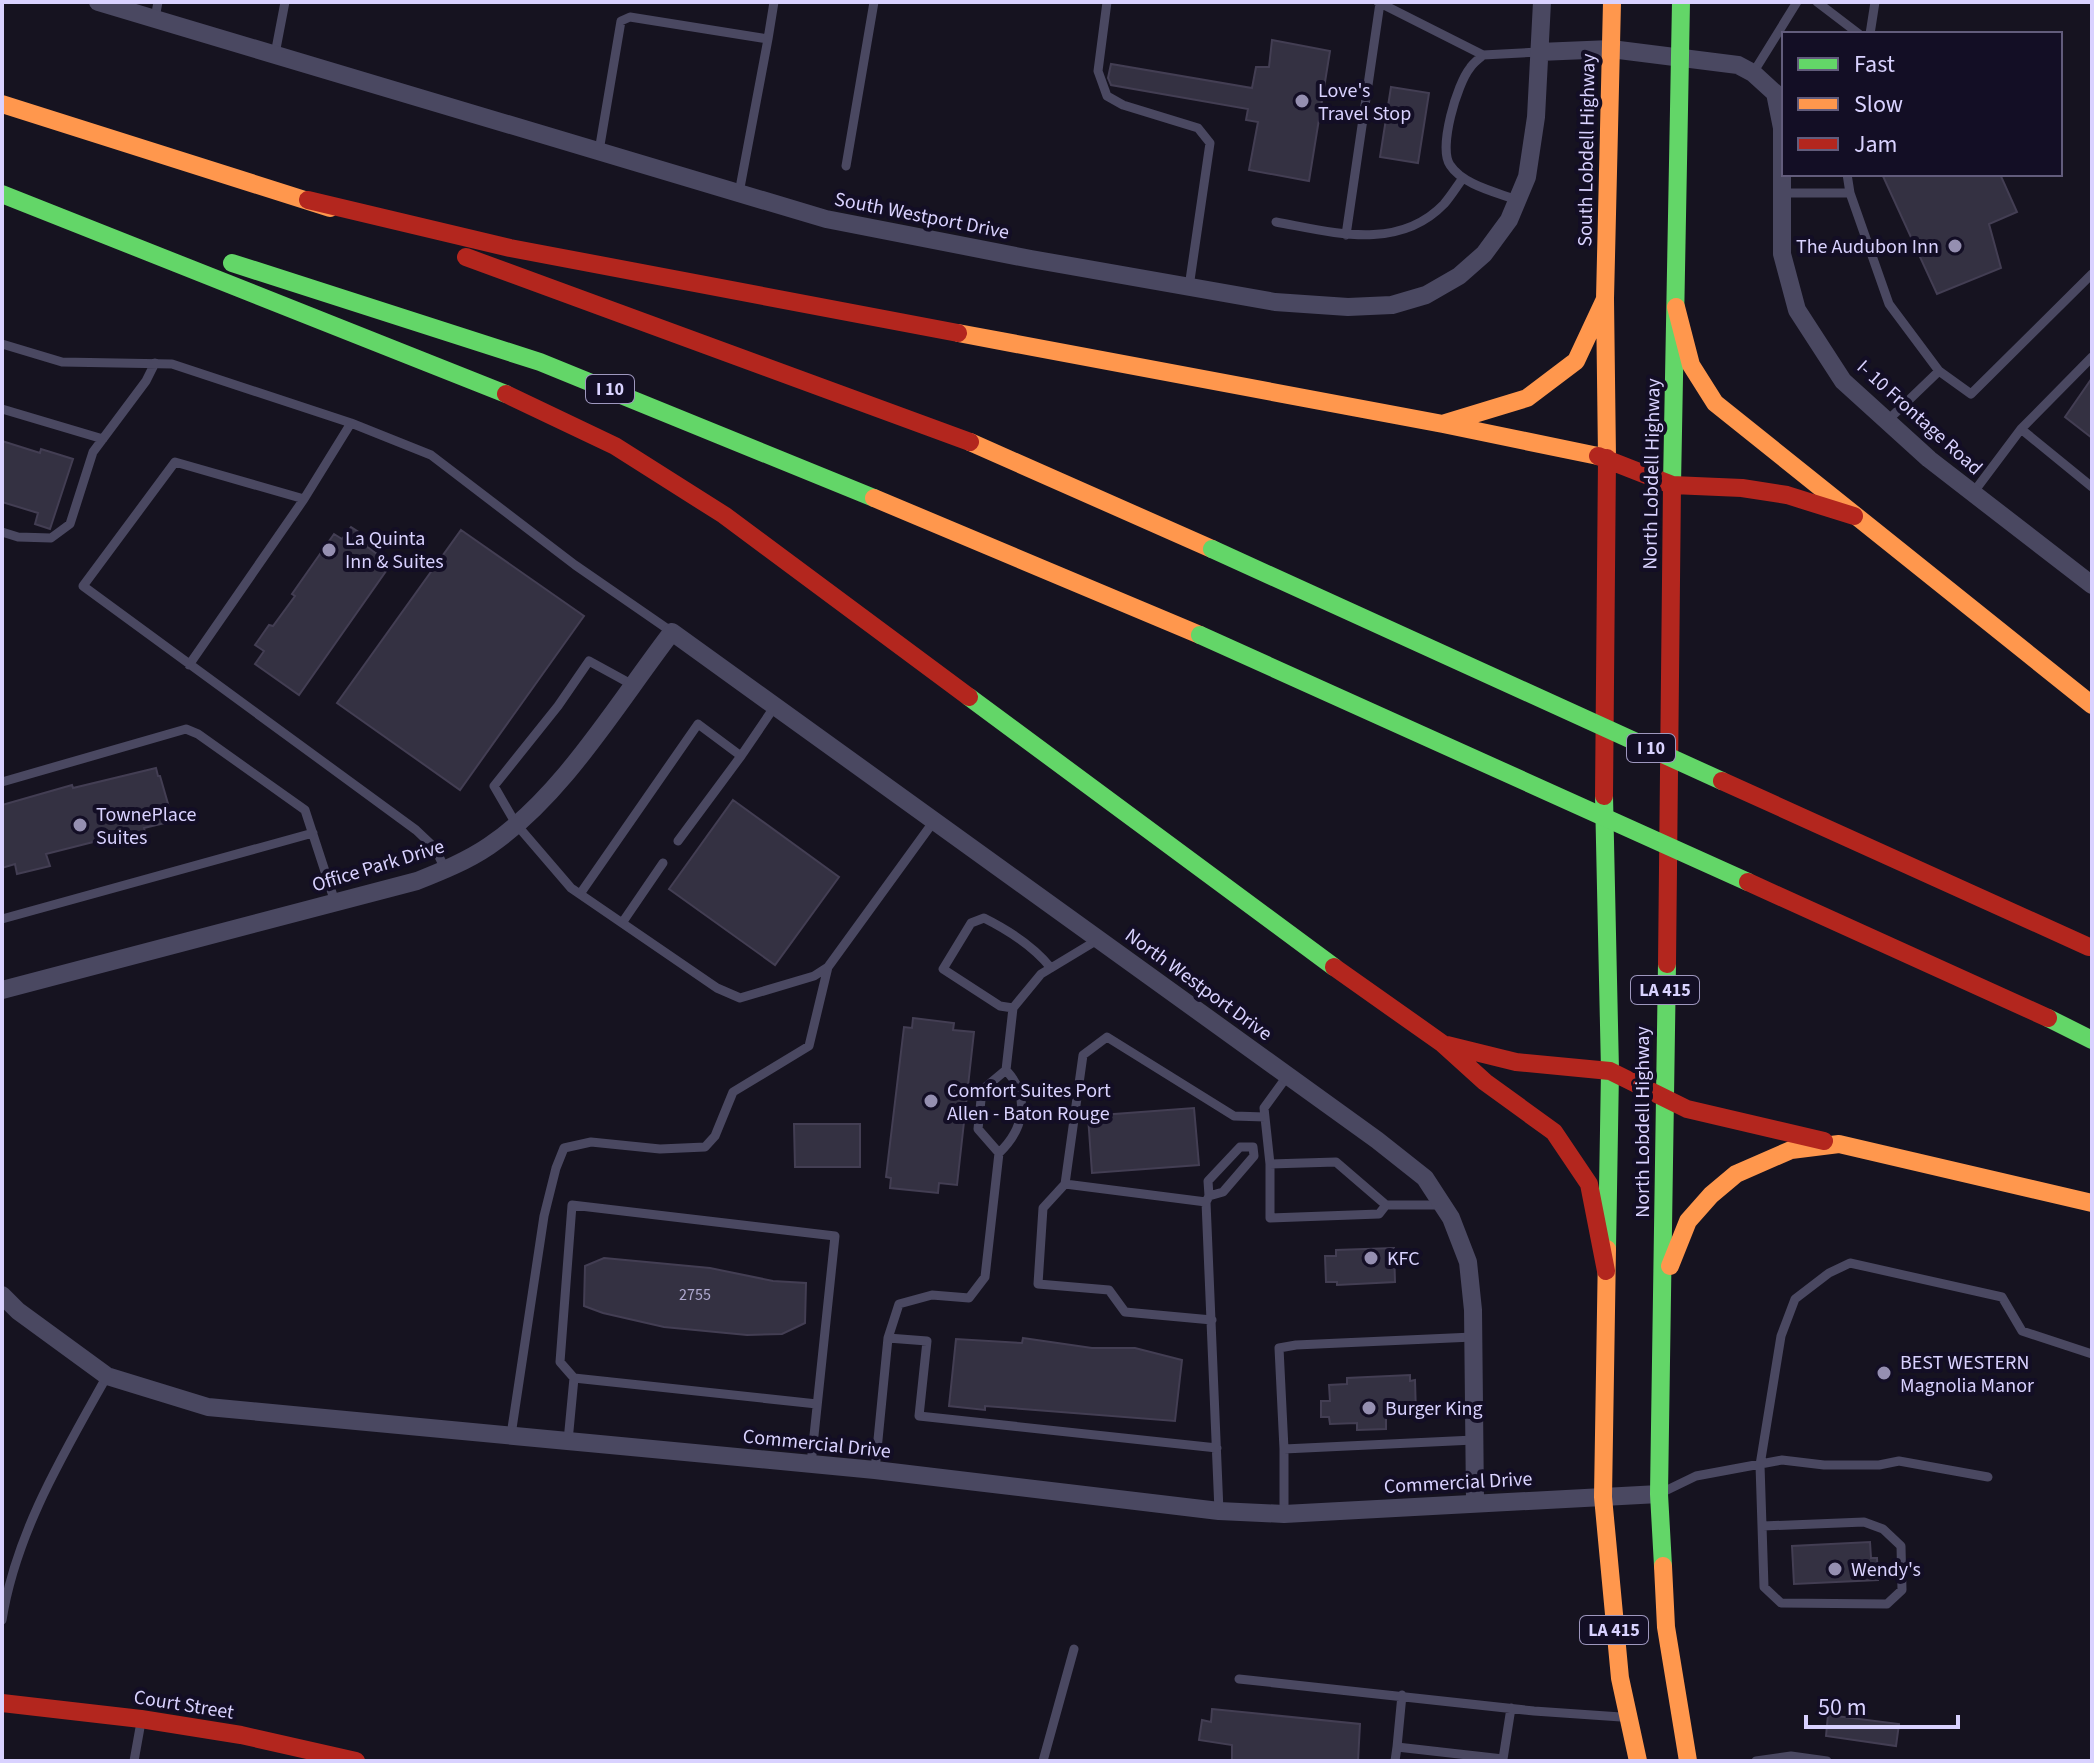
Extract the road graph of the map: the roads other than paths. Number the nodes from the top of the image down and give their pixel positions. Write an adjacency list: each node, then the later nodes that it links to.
1 (98, 2): 13 (street, South Westport Drive)
2 (285, 2): 19 (lane)
3 (774, 2): 16 (lane)
4 (874, 2): 25 (lane)
5 (1107, 2): 37 (lane)
6 (1379, 2): 20 (lane); 35 (lane)
7 (1542, 2): 18 (street, South Westport Drive)
8 (1612, 2): 17 (main road, South Lobdell Highway / LA 415)
9 (1681, 2): 21 (main road, North Lobdell Highway / LA 415)
10 (1797, 2): 22 (lane)
11 (1817, 2): 14 (lane)
12 (1875, 2): 15 (lane)
13 (156, 10): 19 (street, South Westport Drive)
14 (1856, 32)
15 (1870, 32)
16 (768, 39): 24 (lane); 29 (lane)
17 (1611, 49): 18 (street); 21 (street); 38 (main road, South Lobdell Highway / LA 415)
18 (1539, 52): 20 (lane); 33 (street, South Westport Drive)
19 (275, 54): 24 (street, South Westport Drive)
20 (1483, 55): 27 (lane)
21 (1680, 58): 22 (street); 39 (main road, North Lobdell Highway / LA 415)
22 (1745, 69): 30 (street, I- 10 Frontage Road)
23 (2, 104): 32 (main road, I 10)
24 (599, 151): 29 (street, South Westport Drive)
25 (846, 166)
26 (1849, 176): 31 (lane)
27 (1463, 178): 33 (lane); 35 (lane)
28 (2, 193): 81 (main road, I 10, bridge); 82 (main road)
29 (739, 193): 37 (street, South Westport Drive)
30 (1782, 193): 31 (lane); 45 (street, I- 10 Frontage Road)
31 (1850, 193): 43 (lane)
32 (308, 200): 47 (main road); 76 (main road, I 10, bridge)
33 (1517, 200): 37 (street, South Westport Drive)
34 (1276, 222): 35 (lane)
35 (1346, 235)
36 (2092, 274): 43 (lane)
37 (1189, 287)
38 (1605, 299): 47 (main road); 50 (main road, LA 415)
39 (1676, 307): 51 (main road, North Lobdell Highway / LA 415); 55 (main road)
40 (2, 344): 42 (lane)
41 (2092, 357): 48 (lane)
42 (155, 363): 46 (lane); 49 (lane)
43 (1939, 371): 45 (lane)
44 (2, 409): 49 (lane)
45 (1887, 421): 53 (street, I- 10 Frontage Road)
46 (351, 423): 54 (lane); 58 (lane)
47 (1443, 424): 50 (main road)
48 (2021, 429): 52 (lane); 53 (lane)
49 (103, 439): 56 (lane)
50 (1607, 458): 51 (main road); 84 (main road, North Lobdell Highway / LA 415)
51 (1672, 485): 55 (main road); 86 (main road, North Lobdell Highway / LA 415)
52 (2092, 487)
53 (1973, 493): 57 (street, I- 10 Frontage Road)
54 (304, 499): 59 (lane); 59 (lane)
55 (1854, 516): 61 (main road)
56 (2, 532)
57 (2092, 585)
58 (672, 632): 60 (street, Office Park Drive); 62 (street, North Westport Drive)
59 (189, 665): 70 (lane)
60 (631, 684): 66 (street, Office Park Drive); 66 (lane)
61 (2092, 705)
62 (775, 706): 63 (lane); 65 (street, North Westport Drive)
63 (741, 756): 68 (lane); 71 (lane)
64 (2, 782): 67 (lane)
65 (934, 821): 75 (street, North Westport Drive); 77 (lane)
66 (516, 824): 70 (street, Office Park Drive); 71 (lane)
67 (313, 833): 72 (lane); 73 (lane)
68 (678, 841)
69 (663, 863): 74 (lane)
70 (445, 870): 72 (street, Office Park Drive)
71 (580, 894): 74 (lane)
72 (335, 902): 79 (street, Office Park Drive)
73 (2, 919)
74 (622, 923): 77 (lane)
75 (1099, 939): 78 (lane); 85 (street, North Westport Drive)
76 (2091, 948)
77 (828, 967): 108 (lane)
78 (1051, 968): 80 (lane); 80 (lane)
79 (2, 990)
80 (1013, 1008): 83 (lane)
81 (2092, 1040)
82 (1443, 1044): 84 (main road); 98 (main road)
83 (1006, 1070): 91 (lane); 91 (lane)
84 (1610, 1071): 86 (main road); 98 (main road, North Lobdell Highway / LA 415)
85 (1288, 1075): 87 (lane); 97 (street, North Westport Drive)
86 (1664, 1096): 89 (main road); 99 (main road, North Lobdell Highway / LA 415)
87 (1265, 1117): 88 (lane); 93 (lane)
88 (1267, 1135): 90 (lane); 92 (lane)
89 (1839, 1144): 95 (main road); 99 (main road)
90 (1253, 1147): 94 (lane); 94 (lane)
91 (999, 1153): 103 (lane)
92 (1270, 1164): 96 (lane); 96 (lane)
93 (1065, 1184): 94 (lane); 101 (lane)
94 (1208, 1199): 101 (lane)
95 (2092, 1203)
96 (1386, 1205): 97 (lane)
97 (1443, 1205): 102 (street, North Westport Drive)
98 (1606, 1271): 118 (main road, North Lobdell Highway / LA 415)
99 (1663, 1281): 117 (main road, North Lobdell Highway / LA 415)
100 (2, 1295): 105 (street, Commercial Drive)
101 (1212, 1320): 111 (lane)
102 (1473, 1337): 109 (street, North Westport Drive); 112 (lane)
103 (888, 1338): 111 (lane); 115 (lane)
104 (2092, 1354): 114 (lane)
105 (107, 1376): 108 (street, Commercial Drive); 123 (lane)
106 (574, 1378): 107 (lane); 107 (lane); 110 (lane)
107 (817, 1404): 113 (lane)
108 (511, 1435): 110 (street, Commercial Drive)
109 (1474, 1440): 112 (lane); 119 (street, North Westport Drive)
110 (568, 1441): 113 (street, Commercial Drive)
111 (1217, 1448): 120 (lane)
112 (1284, 1449): 121 (lane)
113 (811, 1464): 115 (street, Commercial Drive)
114 (1760, 1465): 116 (lane); 117 (lane); 122 (lane)
115 (875, 1470): 120 (street, Commercial Drive)
116 (1988, 1477)
117 (1659, 1494): 118 (street, Commercial Drive); 138 (main road, North Lobdell Highway / LA 415)
118 (1603, 1497): 119 (street, Commercial Drive); 129 (main road, North Lobdell Highway / LA 415)
119 (1475, 1502): 121 (street, Commercial Drive)
120 (1219, 1511): 121 (street, Commercial Drive)
121 (1284, 1514)
122 (1763, 1526): 122 (lane)
123 (2, 1620)
124 (1074, 1649): 135 (lane)
125 (1239, 1679): 126 (lane)
126 (1402, 1695): 128 (lane); 131 (lane)
127 (2, 1703): 130 (main road, Court Street)
128 (1511, 1708): 129 (lane); 132 (lane)
129 (1628, 1717): 137 (main road, North Lobdell Highway / LA 415)
130 (141, 1719): 133 (lane); 134 (main road, Court Street)
131 (1397, 1747): 132 (lane); 136 (lane)
132 (1504, 1760)
133 (134, 1761)
134 (356, 1761)
135 (1043, 1761)
136 (1395, 1761)
137 (1638, 1761)
138 (1688, 1761)
139 (1756, 1761): 140 (lane)
140 (1827, 1761)

